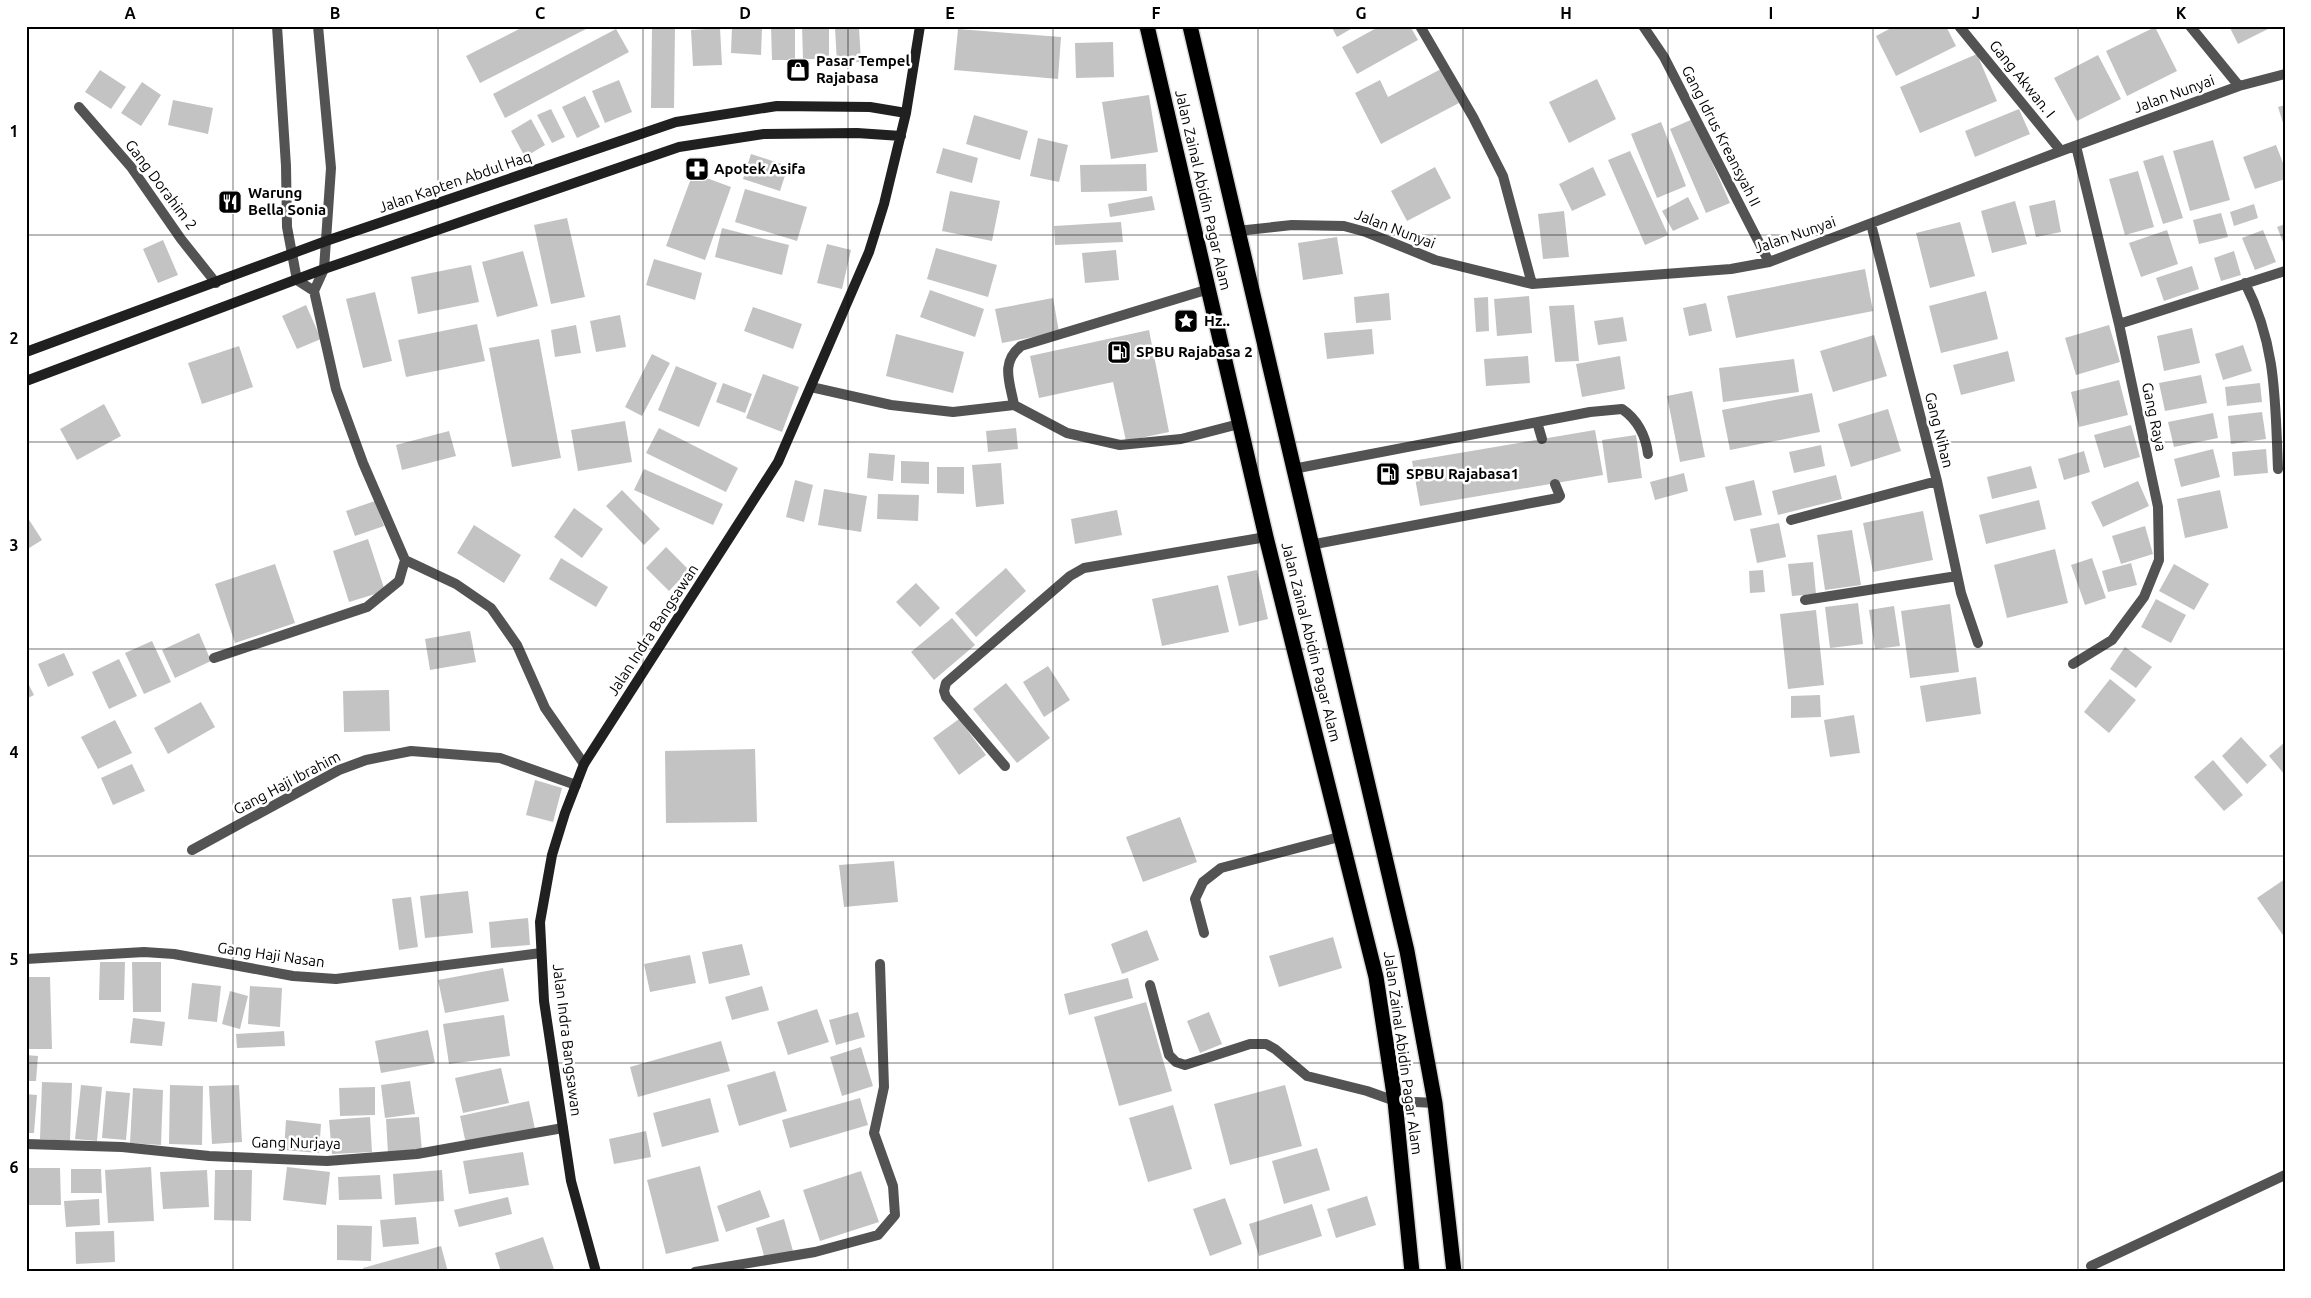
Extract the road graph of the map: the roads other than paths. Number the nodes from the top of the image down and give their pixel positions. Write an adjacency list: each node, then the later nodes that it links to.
1 (277, 26): 20 (street)
2 (318, 26): 19 (street)
3 (920, 26): 13 (street, Jalan Indra Bangsawan)
4 (1147, 26): 28 (highway, Jalan Zainal Abidin Pagar Alam)
5 (1190, 26): 18 (highway, Jalan Zainal Abidin Pagar Alam)
6 (1420, 26): 27 (street)
7 (1643, 26): 21 (street, Gang Idrus Kreansyah II)
8 (1959, 26): 16 (street, Gang Akwan. I)
9 (2190, 26): 11 (street)
10 (2285, 74): 11 (street, Jalan Nunyai)
11 (2239, 86): 15 (street, Jalan Nunyai)
12 (79, 107): 25 (street, Gang Dorahim 2)
13 (906, 114): 14 (street, Jalan Indra Bangsawan); 19 (street, Jalan Kapten Abdul Haq)
14 (900, 136): 22 (street); 33 (street, Jalan Indra Bangsawan)
15 (2076, 146): 16 (street, Jalan Nunyai); 30 (street, Gang Raya)
16 (2061, 151): 17 (street, Jalan Nunyai)
17 (1871, 224): 21 (street, Jalan Nunyai); 41 (street, Gang Nihan)
18 (1238, 231): 27 (street, Jalan Nunyai); 39 (highway, Jalan Zainal Abidin Pagar Alam)
19 (326, 241): 20 (street, Jalan Kapten Abdul Haq); 22 (street)
20 (292, 255): 24 (street); 25 (street, Jalan Kapten Abdul Haq)
21 (1769, 262): 27 (street, Jalan Nunyai)
22 (324, 268): 24 (street); 29 (street)
23 (2285, 271): 26 (street)
24 (297, 280): 29 (street); 32 (street)
25 (216, 283): 31 (street, Jalan Kapten Abdul Haq)
26 (2245, 283): 30 (street); 40 (street)
27 (1532, 284)
28 (1208, 289): 34 (street); 36 (highway, Jalan Zainal Abidin Pagar Alam)
29 (314, 291): 46 (street)
30 (2119, 324): 51 (street, Gang Raya)
31 (26, 352)
32 (26, 381)
33 (811, 387): 34 (street); 52 (street, Jalan Indra Bangsawan)
34 (1014, 406): 36 (street)
35 (1538, 422): 37 (street); 38 (street); 39 (street)
36 (1239, 424): 44 (highway, Jalan Zainal Abidin Pagar Alam)
37 (1542, 439)
38 (1648, 454)
39 (1292, 468): 45 (highway, Jalan Zainal Abidin Pagar Alam)
40 (2278, 469)
41 (1937, 481): 43 (street); 47 (street, Gang Nihan)
42 (1555, 484): 45 (street)
43 (1791, 520)
44 (1266, 537): 53 (street); 55 (highway, Jalan Zainal Abidin Pagar Alam)
45 (1310, 545): 63 (highway, Jalan Zainal Abidin Pagar Alam)
46 (405, 560): 50 (street); 52 (street)
47 (1957, 576): 48 (street); 49 (street, Gang Nihan)
48 (1805, 600)
49 (1978, 643)
50 (214, 658)
51 (2072, 664)
52 (584, 764): 54 (street, Jalan Indra Bangsawan)
53 (1005, 766)
54 (576, 785): 56 (street, Gang Haji Ibrahim); 58 (street, Jalan Indra Bangsawan)
55 (1343, 836): 57 (street); 62 (highway, Jalan Zainal Abidin Pagar Alam)
56 (192, 850)
57 (1204, 933)
58 (541, 953): 59 (street, Gang Haji Nasan); 64 (street, Jalan Indra Bangsawan)
59 (26, 959)
60 (880, 964): 69 (street)
61 (1150, 985): 62 (street)
62 (1395, 1101): 63 (street); 70 (highway, Jalan Zainal Abidin Pagar Alam)
63 (1435, 1102): 71 (highway, Jalan Zainal Abidin Pagar Alam)
64 (563, 1128): 65 (street, Gang Nurjaya); 68 (street, Jalan Indra Bangsawan)
65 (26, 1144)
66 (2285, 1175): 67 (street)
67 (2091, 1266)
68 (596, 1272)
69 (695, 1272)
70 (1412, 1272)
71 (1454, 1272)

